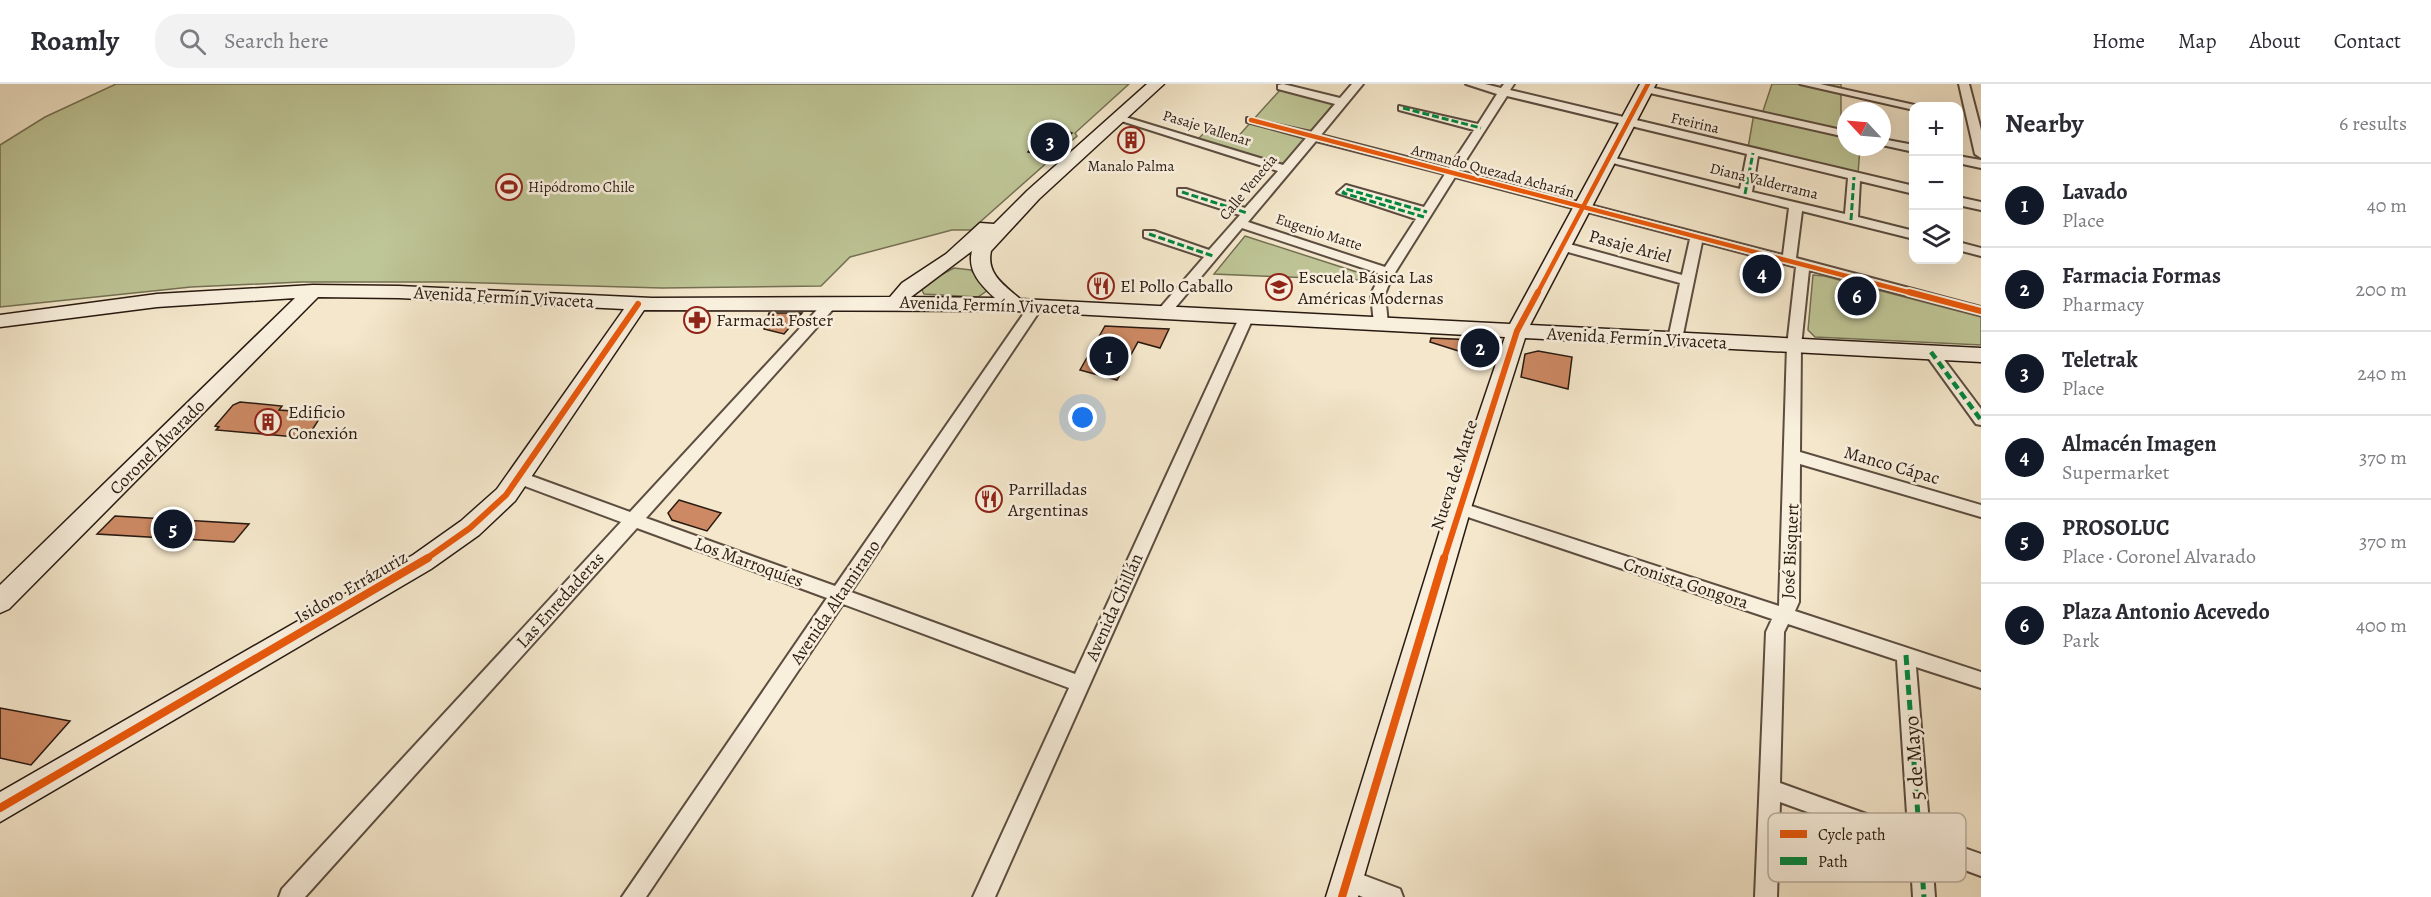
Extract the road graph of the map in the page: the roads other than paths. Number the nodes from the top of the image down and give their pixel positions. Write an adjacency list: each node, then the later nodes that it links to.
1 (1156, 84): 12 (street)
2 (1358, 84): 9 (street, Calle Venecia)
3 (1471, 84): 8 (street, Freirina)
4 (1805, 84): 10 (street)
5 (1964, 84): 15 (street)
6 (1647, 86): 16 (street, Nueva de Matte); 18 (street)
7 (1282, 87): 9 (street)
8 (1507, 88): 16 (street, Freirina); 17 (street)
9 (1342, 102): 19 (street, Calle Venecia)
10 (1909, 106)
11 (1403, 108): 17 (street)
12 (1118, 118): 27 (street, Pasaje Vallenar); 33 (street)
13 (1963, 118): 15 (street)
14 (1251, 120): 19 (street, Armando Quezada Acharán)
15 (1973, 120): 23 (street)
16 (1626, 123): 22 (street, Freirina); 24 (street, Nueva de Matte)
17 (1481, 128): 28 (street)
18 (1837, 132)
19 (1313, 137): 27 (street, Calle Venecia); 28 (street, Armando Quezada Acharán)
20 (1891, 144): 21 (street)
21 (1909, 148)
22 (1753, 153): 29 (street, Freirina); 32 (street)
23 (1981, 154)
24 (1607, 159): 32 (street, Diana Valderrama); 38 (street, Nueva de Matte)
25 (1963, 160): 26 (street)
26 (1981, 164)
27 (1285, 170): 40 (street, Calle Venecia)
28 (1453, 173): 38 (street, Armando Quezada Acharán); 39 (street)
29 (1854, 177): 30 (street, Freirina); 41 (street)
30 (1909, 189)
31 (1182, 192): 40 (street, Eugenio Matte)
32 (1745, 194): 36 (street, Diana Valderrama)
33 (1033, 195): 53 (street); 56 (street)
34 (1381, 202): 39 (street)
35 (1963, 202): 37 (street)
36 (1796, 206): 41 (street, Diana Valderrama); 49 (street, José Bisquert)
37 (1981, 206)
38 (1583, 207): 44 (street, Armando Quezada Acharán); 45 (street, Nueva de Matte)
39 (1425, 215): 50 (street)
40 (1243, 218): 48 (street, Calle Venecia); 50 (street, Eugenio Matte)
41 (1851, 220): 43 (street, Diana Valderrama)
42 (1149, 234): 48 (street)
43 (1909, 234)
44 (1698, 237): 49 (street, Armando Quezada Acharán); 51 (street)
45 (1562, 246): 51 (street, Pasaje Ariel); 63 (street, Nueva de Matte)
46 (1963, 247): 47 (street)
47 (1981, 252)
48 (1213, 256): 59 (street, Calle Venecia)
49 (1796, 262): 58 (street, Armando Quezada Acharán); 65 (street, José Bisquert)
50 (1389, 272): 62 (street)
51 (1688, 281): 64 (street)
52 (313, 291): 55 (street, Avenida Fermín Vivaceta); 61 (street, Avenida Fermín Vivaceta); 75 (street, Coronel Alvarado)
53 (897, 302): 54 (street, Avenida Fermín Vivaceta); 56 (street, Avenida Fermín Vivaceta)
54 (831, 303): 55 (street, Avenida Fermín Vivaceta); 73 (street, Las Enredaderas)
55 (638, 304): 70 (street, Isidoro Errázuriz)
56 (1014, 305): 57 (street, Avenida Fermín Vivaceta)
57 (1036, 306): 59 (street, Avenida Fermín Vivaceta); 74 (street, Avenida Altamirano)
58 (1981, 311)
59 (1164, 312): 60 (street, Avenida Fermín Vivaceta)
60 (1246, 318): 62 (street, Avenida Fermín Vivaceta); 79 (street, Avenida Chillán)
61 (0, 321)
62 (1381, 324): 63 (street, Avenida Fermín Vivaceta)
63 (1517, 332): 64 (street, Avenida Fermín Vivaceta); 71 (street, Nueva de Matte)
64 (1675, 339): 65 (street, Avenida Fermín Vivaceta)
65 (1794, 346): 66 (street, Avenida Fermín Vivaceta); 69 (street, José Bisquert)
66 (1931, 352): 67 (street, Avenida Fermín Vivaceta); 68 (street)
67 (1981, 355)
68 (1981, 420)
69 (1793, 456): 72 (street, Manco Cápac); 76 (street, José Bisquert)
70 (520, 478): 73 (street, Los Marroquíes); 81 (street, Isidoro Errázuriz)
71 (1459, 508): 76 (street, Cronista Gongora); 87 (street, Nueva de Matte)
72 (1981, 511)
73 (633, 519): 74 (street, Los Marroquíes); 88 (street, Las Enredaderas)
74 (839, 595): 79 (street, Los Marroquíes); 89 (street, Avenida Altamirano)
75 (0, 602)
76 (1783, 615): 77 (street, Cronista Gongora); 80 (street, José Bisquert)
77 (1906, 656): 78 (street, Cronista Gongora); 83 (street, 5 de Mayo)
78 (1981, 680)
79 (1080, 684): 90 (street, Avenida Chillán)
80 (1768, 788): 82 (street); 92 (street, José Bisquert)
81 (0, 808)
82 (1837, 813)
83 (1918, 813)
84 (1966, 860): 85 (street)
85 (1981, 866)
86 (1923, 882): 93 (street, 5 de Mayo)
87 (1345, 888): 91 (street)
88 (290, 897)
89 (633, 897)
90 (984, 897)
91 (1392, 897)
92 (1766, 897)
93 (1924, 897)

